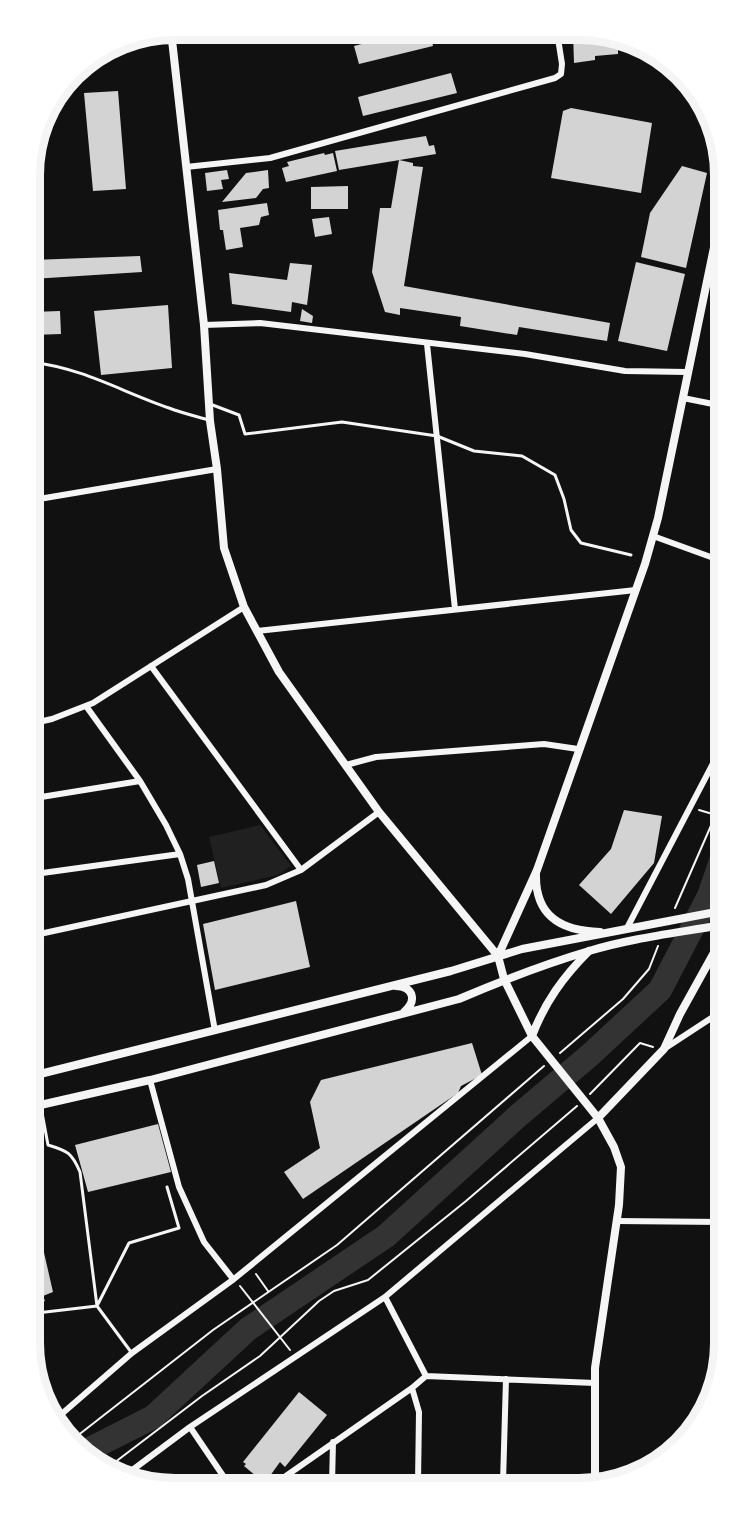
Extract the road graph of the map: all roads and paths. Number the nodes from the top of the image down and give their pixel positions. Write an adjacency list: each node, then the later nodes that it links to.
1 (558, 40): 3 (street)
2 (172, 41): 3 (street)
3 (186, 167): 5 (street)
4 (714, 247): 8 (street)
5 (204, 325): 6 (street); 10 (street)
6 (427, 344): 8 (street); 13 (street)
7 (41, 363): 12 (lane)
8 (687, 372): 9 (street)
9 (683, 398): 11 (street); 16 (street)
10 (209, 404): 12 (street); 13 (lane)
11 (714, 404)
12 (210, 421): 14 (street)
13 (437, 436): 17 (lane); 21 (street)
14 (218, 469): 15 (street); 20 (street)
15 (41, 499)
16 (653, 536): 18 (street); 19 (street)
17 (631, 555)
18 (714, 558)
19 (636, 590): 21 (street); 26 (street)
20 (244, 607): 22 (street); 23 (street)
21 (455, 609): 22 (street)
22 (257, 631): 28 (street)
23 (151, 666): 24 (street); 36 (street)
24 (86, 706): 25 (street); 29 (street)
25 (41, 722)
26 (578, 749): 28 (street); 37 (street)
27 (714, 763): 31 (street)
28 (346, 765): 32 (street)
29 (140, 781): 30 (street); 35 (street)
30 (40, 797)
31 (691, 808): 33 (path); 43 (street)
32 (379, 812): 36 (street); 49 (street)
33 (713, 814)
34 (713, 821): 41 (path)
35 (180, 855): 38 (street); 39 (street)
36 (301, 870): 39 (street)
37 (537, 870): 44 (street); 49 (street)
38 (40, 873)
39 (192, 902): 45 (street); 54 (street)
40 (713, 912): 43 (main road)
41 (673, 915)
42 (713, 926): 47 (main road)
43 (631, 927): 44 (main road)
44 (604, 932): 49 (main road)
45 (40, 934)
46 (658, 947): 57 (path)
47 (590, 951): 50 (main road); 55 (street)
48 (713, 954): 56 (street)
49 (498, 956): 50 (street); 51 (main road)
50 (504, 980): 52 (main road); 55 (street)
51 (393, 986): 52 (main road); 54 (main road)
52 (401, 1014): 60 (main road)
53 (713, 1017): 56 (street)
54 (215, 1031): 59 (main road)
55 (532, 1036): 61 (street); 69 (street)
56 (664, 1049): 61 (path); 65 (street)
57 (560, 1053)
58 (552, 1060): 71 (path)
59 (40, 1074)
60 (150, 1080): 63 (main road); 70 (street)
61 (587, 1101): 65 (street)
62 (579, 1104): 85 (path)
63 (40, 1105)
64 (40, 1115): 73 (lane)
65 (598, 1118): 67 (street); 72 (street)
66 (167, 1187): 73 (lane)
67 (616, 1221): 68 (street); 79 (street)
68 (713, 1222)
69 (250, 1264): 70 (street); 71 (path)
70 (233, 1279): 75 (street); 76 (path)
71 (268, 1291): 83 (path)
72 (385, 1297): 76 (street); 77 (street)
73 (97, 1306): 74 (lane); 75 (lane)
74 (40, 1313)
75 (132, 1353): 81 (street)
76 (296, 1357): 82 (street)
77 (426, 1376): 78 (street); 80 (street)
78 (506, 1379): 79 (street); 92 (street)
79 (595, 1383): 87 (street)
80 (412, 1388): 84 (street); 91 (street)
81 (61, 1415)
82 (190, 1427): 86 (street); 88 (street)
83 (78, 1436)
84 (333, 1442): 89 (street); 90 (street)
85 (115, 1462)
86 (133, 1470)
87 (596, 1476)
88 (225, 1478)
89 (283, 1478)
90 (332, 1478)
91 (418, 1478)
92 (503, 1478)

